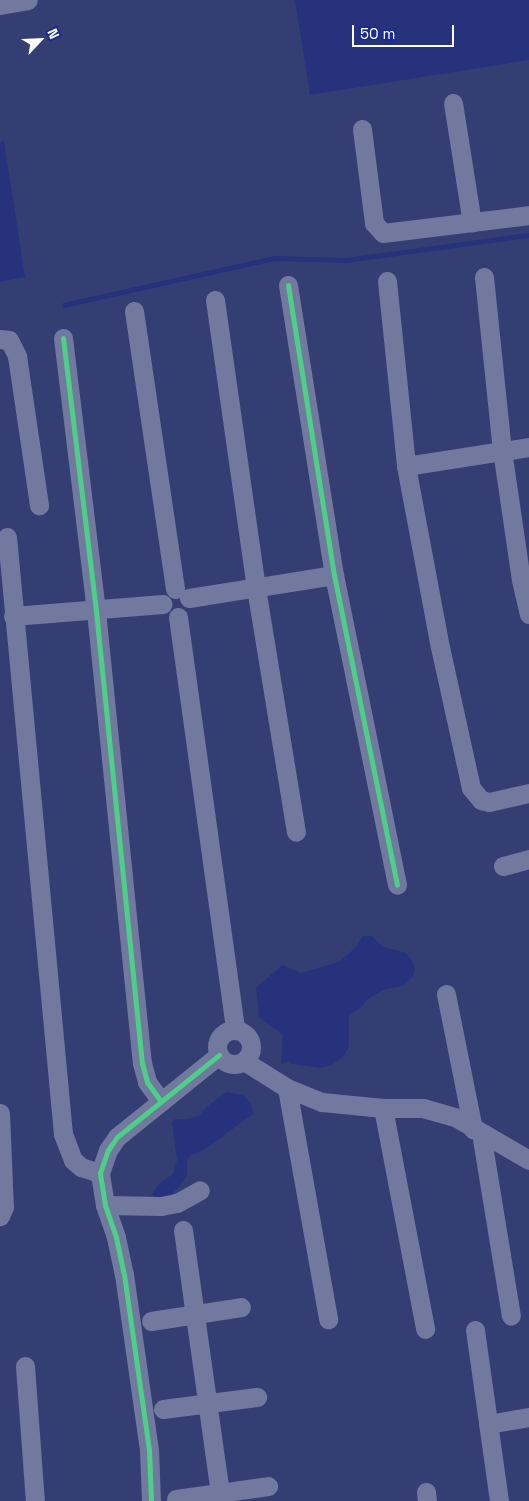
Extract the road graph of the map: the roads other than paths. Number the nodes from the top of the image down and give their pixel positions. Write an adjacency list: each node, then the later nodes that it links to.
1 (28, 0): 2 (street)
2 (0, 5)
3 (453, 103): 6 (street)
4 (362, 129): 6 (street)
5 (529, 215): 6 (street)
6 (472, 223)
7 (484, 277): 15 (street)
8 (387, 281): 16 (street)
9 (288, 284): 19 (street)
10 (216, 300): 20 (street)
11 (134, 311): 21 (street)
12 (63, 338): 23 (street)
13 (0, 339): 17 (street)
14 (529, 447): 15 (street)
15 (502, 450): 16 (street); 24 (street)
16 (406, 466): 27 (street)
17 (39, 505)
18 (7, 537): 25 (street)
19 (334, 575): 20 (street); 31 (street)
20 (256, 588): 21 (street); 28 (street)
21 (182, 594): 22 (street); 26 (street)
22 (162, 604): 23 (street); 26 (street)
23 (96, 611): 25 (street); 37 (street)
24 (529, 614)
25 (13, 616): 42 (street)
26 (178, 617): 33 (street)
27 (529, 793)
28 (296, 832)
29 (529, 859): 30 (street)
30 (503, 866)
31 (397, 885)
32 (446, 994): 40 (street)
33 (235, 1030): 34 (street); 35 (street)
34 (219, 1055): 35 (street); 37 (street)
35 (244, 1061): 36 (street)
36 (287, 1088): 38 (street); 50 (street)
37 (161, 1101): 42 (street)
38 (383, 1108): 40 (street); 52 (street)
39 (0, 1113): 45 (street)
40 (477, 1131): 41 (street); 49 (street)
41 (529, 1160)
42 (100, 1173): 44 (street)
43 (200, 1190): 44 (street)
44 (105, 1205): 64 (street)
45 (0, 1216)
46 (183, 1230): 48 (street)
47 (241, 1307): 48 (street)
48 (195, 1314): 51 (street); 56 (street)
49 (511, 1316)
50 (328, 1319)
51 (151, 1321)
52 (425, 1329)
53 (475, 1330): 59 (street)
54 (25, 1366): 63 (street)
55 (257, 1397): 56 (street)
56 (207, 1404): 57 (street); 61 (street)
57 (163, 1409)
58 (529, 1417): 59 (street)
59 (488, 1424): 65 (street)
60 (268, 1486): 61 (street)
61 (221, 1497): 62 (street)
62 (176, 1499)
63 (36, 1501)
64 (151, 1501)
65 (499, 1501)

